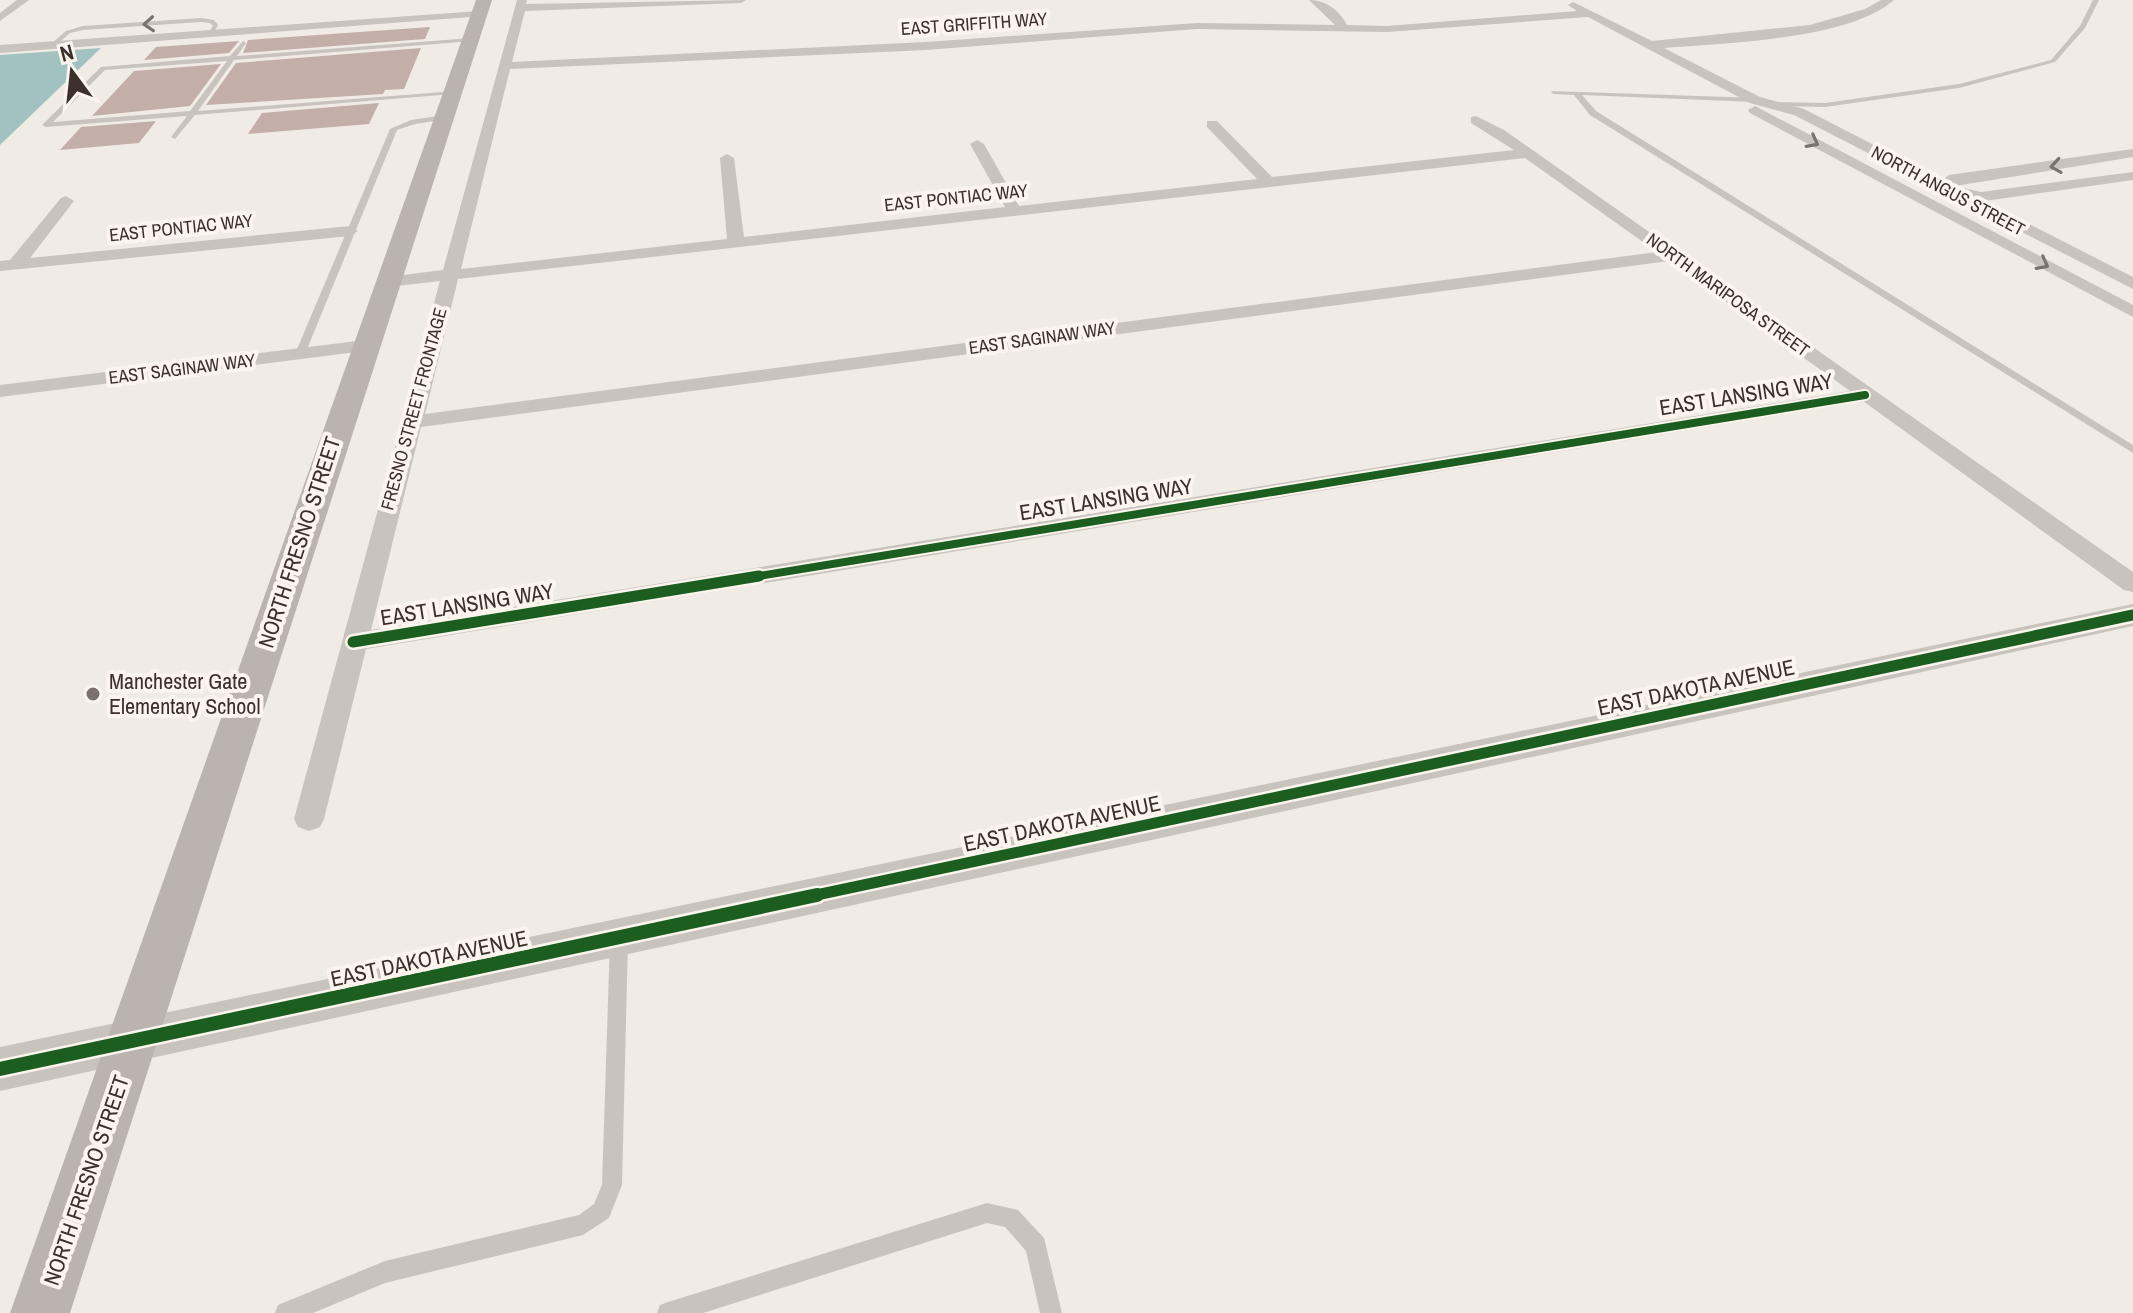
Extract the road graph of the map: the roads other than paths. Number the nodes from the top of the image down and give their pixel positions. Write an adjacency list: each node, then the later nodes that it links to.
1 (24, 0): 9 (street)
2 (741, 0): 7 (street)
3 (1314, 0): 11 (street)
4 (1563, 0): 8 (street, NORTH ANGUS STREET)
5 (1889, 0): 13 (street)
6 (2096, 0): 21 (lane)
7 (521, 4): 16 (street, FRESNO STREET FRONTAGE)
8 (1588, 14): 11 (street, EAST GRIFFITH WAY); 13 (street, NORTH ANGUS STREET)
9 (0, 18)
10 (478, 18): 14 (street); 15 (lane); 20 (main road, NORTH FRESNO STREET)
11 (1343, 28): 16 (street, EAST GRIFFITH WAY)
12 (243, 43): 15 (lane)
13 (1652, 45): 19 (street, NORTH ANGUS STREET)
14 (0, 49)
15 (231, 58): 22 (lane); 22 (lane)
16 (505, 66): 40 (street, FRESNO STREET FRONTAGE)
17 (1553, 92): 18 (lane)
18 (1577, 94): 19 (lane); 49 (lane)
19 (1755, 100): 21 (street, NORTH ANGUS STREET); 33 (street, NORTH ANGUS STREET, one-way to 33)
20 (449, 104): 22 (lane); 36 (lane); 41 (main road, NORTH FRESNO STREET)
21 (1776, 104): 32 (street, NORTH ANGUS STREET)
22 (192, 113): 25 (lane)
23 (1476, 120): 27 (street, NORTH MARIPOSA STREET)
24 (1212, 124): 31 (street)
25 (175, 137)
26 (977, 144): 35 (street)
27 (1528, 153): 31 (street, EAST PONTIAC WAY); 38 (street, NORTH MARIPOSA STREET)
28 (2133, 153): 32 (street, one-way to 32)
29 (727, 158): 37 (street)
30 (2133, 176): 32 (street)
31 (1269, 183): 35 (street, EAST PONTIAC WAY)
32 (1946, 189): 33 (street); 42 (street, NORTH ANGUS STREET)
33 (1908, 194): 43 (street, NORTH ANGUS STREET, one-way to 43)
34 (66, 201): 39 (street, EAST PONTIAC WAY)
35 (1015, 212): 37 (street, EAST PONTIAC WAY)
36 (350, 231): 39 (street, EAST PONTIAC WAY); 45 (lane)
37 (736, 243): 40 (street, EAST PONTIAC WAY)
38 (1674, 255): 47 (street, NORTH MARIPOSA STREET); 48 (street, EAST SAGINAW WAY)
39 (8, 265)
40 (450, 275): 41 (street, EAST PONTIAC WAY); 48 (street, FRESNO STREET FRONTAGE)
41 (387, 282): 44 (main road, NORTH FRESNO STREET)
42 (2133, 284)
43 (2133, 312)
44 (365, 346): 45 (street, EAST SAGINAW WAY); 55 (main road, NORTH FRESNO STREET)
45 (300, 354): 46 (street, EAST SAGINAW WAY)
46 (0, 391)
47 (1865, 395): 50 (street, NORTH MARIPOSA STREET); 52 (street, EAST LANSING WAY)
48 (411, 422): 52 (street, FRESNO STREET FRONTAGE)
49 (2133, 450)
50 (2133, 584)
51 (2133, 615): 54 (street, EAST DAKOTA AVENUE)
52 (353, 642): 53 (street, FRESNO STREET FRONTAGE)
53 (309, 819)
54 (619, 938): 55 (street, EAST DAKOTA AVENUE); 58 (lane)
55 (134, 1040): 56 (street, EAST DAKOTA AVENUE); 57 (main road, NORTH FRESNO STREET)
56 (0, 1069)
57 (40, 1313)
58 (286, 1313)
59 (668, 1313): 60 (lane)
60 (1051, 1313)

